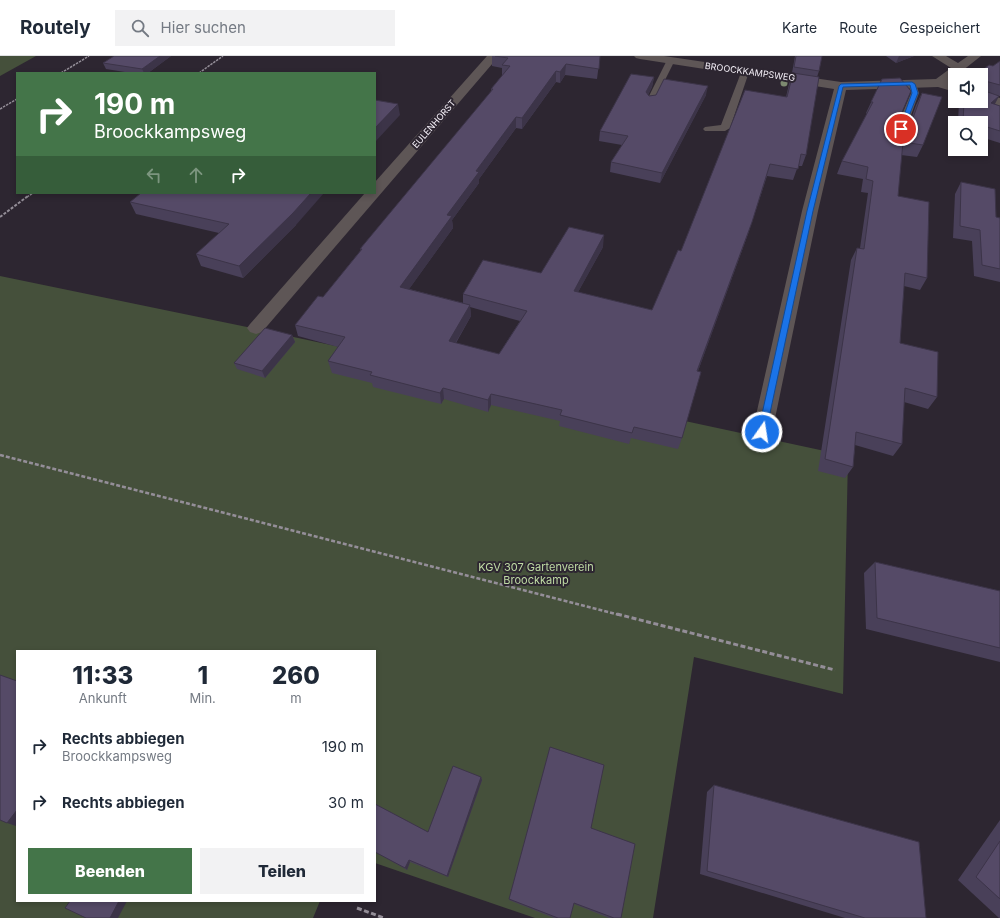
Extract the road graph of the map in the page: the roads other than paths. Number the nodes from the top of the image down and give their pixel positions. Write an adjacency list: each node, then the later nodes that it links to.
1 (493, 56): 18 (street, EULENHORST)
2 (640, 56): 5 (street, BROOCKKAMPSWEG)
3 (938, 56): 6 (street)
4 (975, 56): 6 (street)
5 (671, 60): 7 (street, BROOCKKAMPSWEG); 14 (lane)
6 (958, 68)
7 (745, 72): 11 (street, BROOCKKAMPSWEG); 16 (lane)
8 (948, 76): 9 (street)
9 (939, 83): 10 (street, BROOCKKAMPSWEG); 12 (street, BROOCKKAMPSWEG)
10 (912, 84): 11 (street, BROOCKKAMPSWEG); 17 (lane)
11 (841, 86): 21 (street)
12 (948, 86)
13 (988, 98): 15 (street)
14 (650, 102)
15 (1000, 102)
16 (708, 129)
17 (901, 129)
18 (376, 190)
19 (372, 194): 20 (street, EULENHORST)
20 (256, 328)
21 (762, 432)

